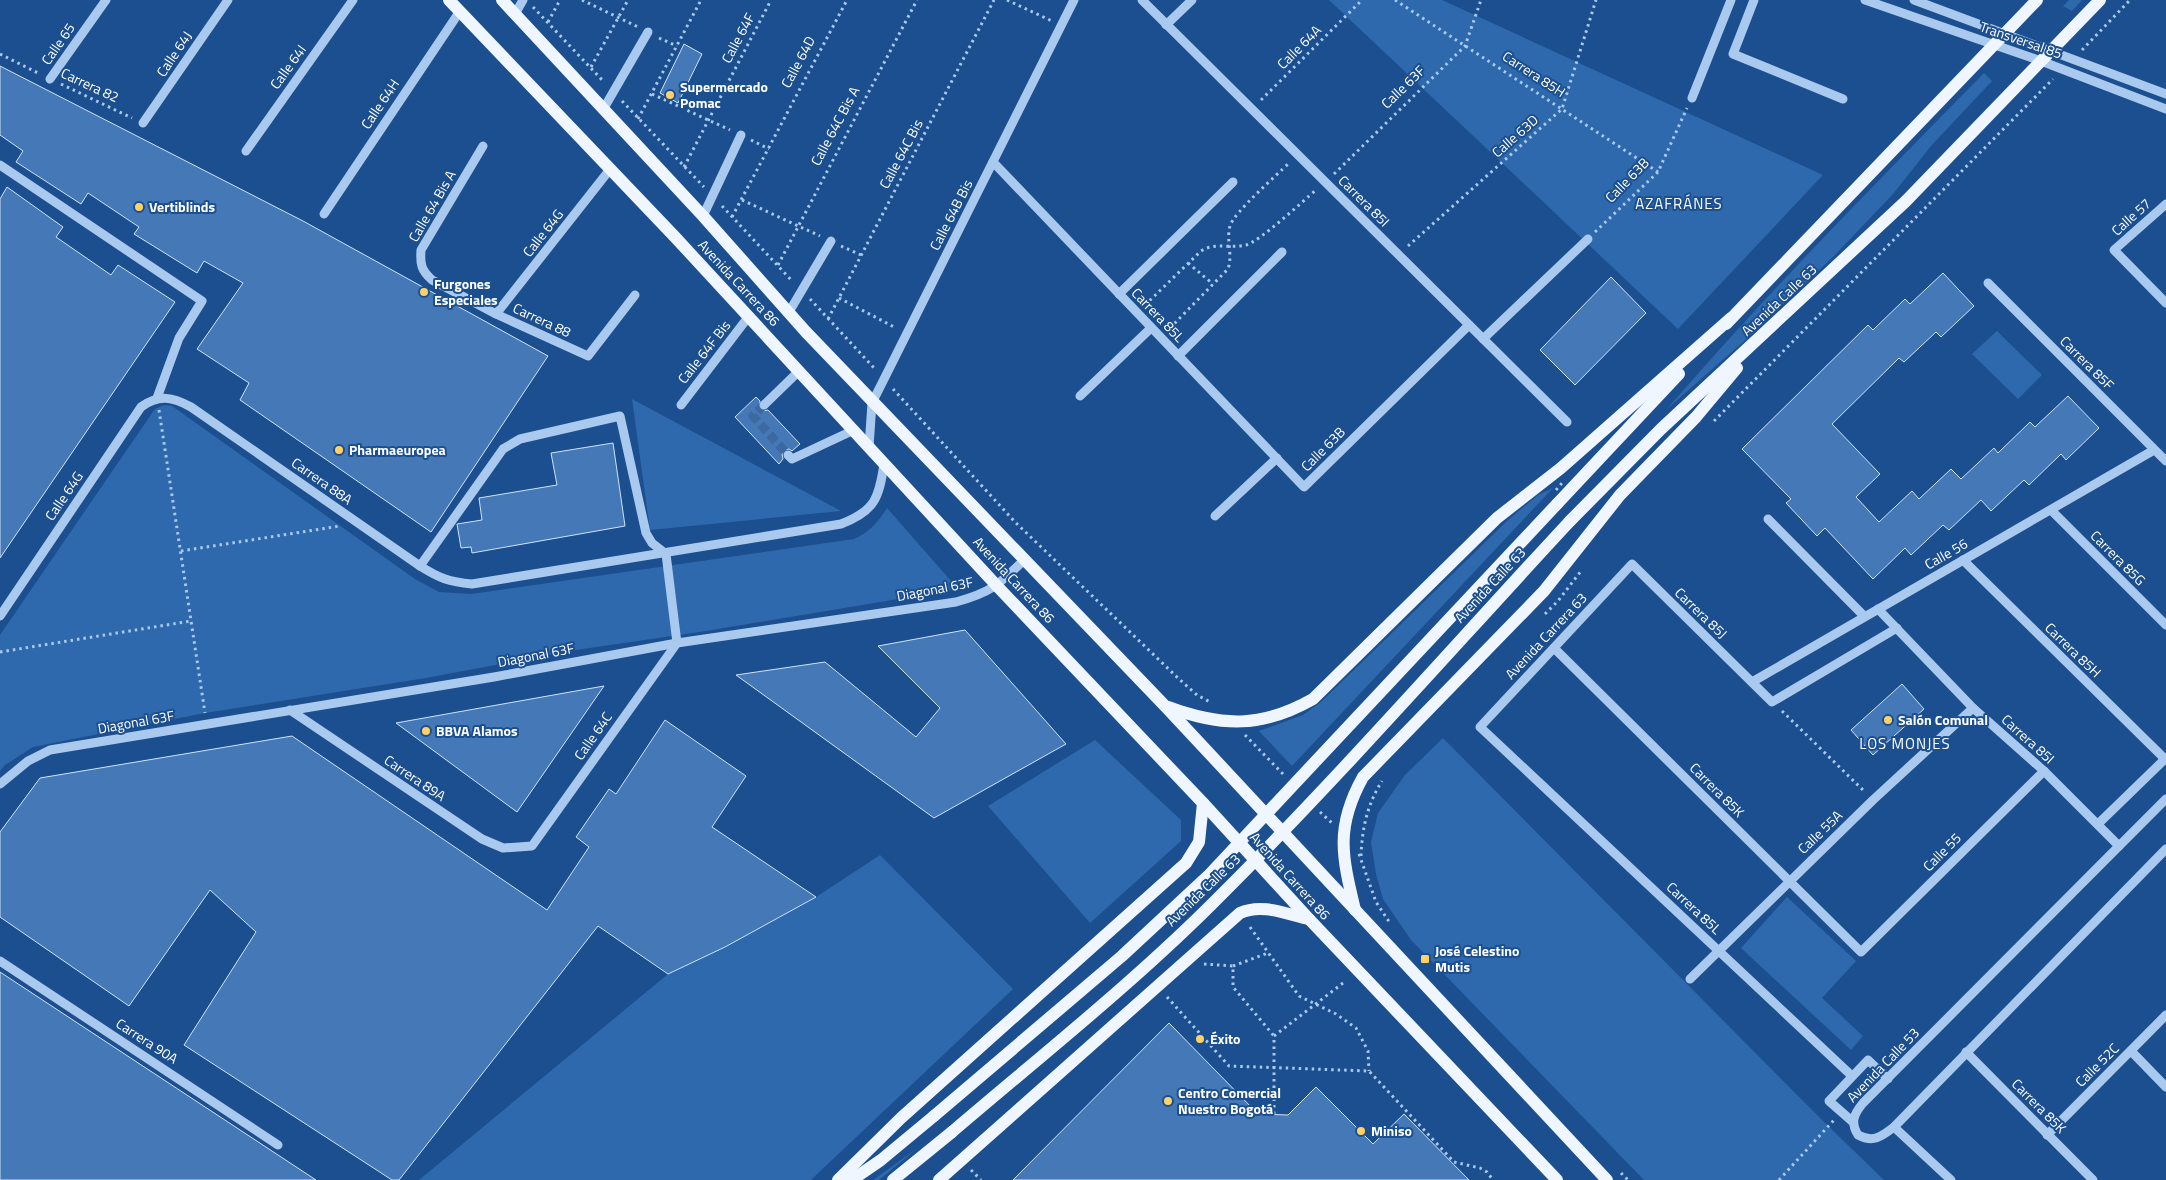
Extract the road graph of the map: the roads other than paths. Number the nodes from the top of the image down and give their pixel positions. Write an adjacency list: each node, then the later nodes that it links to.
1 (106, 0): 24 (street, Calle 65)
2 (228, 0): 30 (street, Calle 64J)
3 (353, 0): 33 (street, Calle 64I)
4 (449, 0): 16 (main road, Avenida Carrera 86)
5 (502, 0): 17 (main road, Avenida Carrera 86)
6 (523, 0): 17 (street)
7 (1142, 0): 18 (street, Carrera 85I)
8 (1192, 0): 18 (street)
9 (1731, 0): 26 (street)
10 (1754, 0): 27 (street)
11 (1866, 0): 21 (street, Transversal 85)
12 (1914, 0): 20 (street, Transversal 85)
13 (2038, 0): 20 (main road, Avenida Calle 63)
14 (2100, 0): 22 (main road, Avenida Calle 63)
15 (1070, 1): 34 (street, Calle 64B Bis)
16 (460, 10): 36 (main road, Avenida Carrera 86); 39 (street, Calle 64H)
17 (515, 14): 28 (main road, Avenida Carrera 86)
18 (1166, 25): 53 (street, Carrera 85I)
19 (648, 32): 28 (street)
20 (2005, 34): 21 (main road, Avenida Calle 63); 22 (street, Transversal 85)
21 (1994, 45): 23 (street, Transversal 85); 52 (main road, Avenida Calle 63)
22 (2051, 50): 23 (main road, Avenida Calle 63); 25 (street, Transversal 85)
23 (2041, 61): 29 (street, Transversal 85); 55 (main road, Avenida Calle 63)
24 (50, 79)
25 (2166, 94)
26 (1692, 98)
27 (1843, 99)
28 (604, 108): 40 (main road, Avenida Carrera 86)
29 (2166, 109)
30 (144, 123)
31 (741, 135): 40 (street)
32 (483, 146): 44 (street, Calle 64 Bis A)
33 (246, 151)
34 (993, 162): 46 (street, Carrera 85L); 61 (street, Calle 64B Bis)
35 (0, 165): 60 (street)
36 (611, 168): 50 (street, Calle 64G); 51 (main road, Avenida Carrera 86)
37 (1233, 182): 46 (street)
38 (2166, 204): 48 (street, Calle 57)
39 (324, 214)
40 (703, 216): 49 (main road, Avenida Carrera 86)
41 (1588, 239): 56 (street)
42 (831, 241): 49 (street)
43 (1282, 252): 57 (street)
44 (432, 280): 50 (street, Carrera 88)
45 (1988, 283): 67 (street, Carrera 85F)
46 (1119, 294): 54 (street, Carrera 85L)
47 (635, 295): 50 (street, Carrera 88)
48 (2166, 303)
49 (789, 312): 61 (main road, Avenida Carrera 86)
50 (496, 314)
51 (749, 316): 58 (main road, Avenida Carrera 86); 62 (street, Calle 64F Bis)
52 (1731, 318): 90 (main road); 122 (main road, Avenida Calle 63, bridge)
53 (1469, 325): 56 (street, Carrera 85I); 72 (street, Calle 63B)
54 (1151, 328): 57 (street, Carrera 85L); 59 (street)
55 (1762, 337): 104 (main road); 123 (main road, Avenida Calle 63, bridge)
56 (1483, 339): 64 (street, Carrera 85I)
57 (1178, 356): 69 (street, Carrera 85L)
58 (799, 371): 63 (street); 65 (main road, Avenida Carrera 86)
59 (1080, 396)
60 (157, 398): 80 (street, Carrera 88A); 83 (street, Calle 64G)
61 (872, 402): 66 (street, Calle 64B Bis); 77 (main road, Avenida Carrera 86)
62 (681, 404)
63 (764, 405)
64 (1567, 422)
65 (854, 430): 66 (main road, Avenida Carrera 86); 68 (street)
66 (869, 447): 71 (main road, Avenida Carrera 86)
67 (2154, 450): 70 (street, Carrera 85F); 73 (street, Calle 56)
68 (788, 455)
69 (1276, 458): 72 (street, Carrera 85L); 74 (street)
70 (2166, 462)
71 (884, 464): 76 (street); 81 (main road, Avenida Carrera 86)
72 (1304, 487)
73 (2051, 510): 78 (street, Calle 56); 85 (street, Carrera 85G)
74 (1215, 516)
75 (1768, 519): 84 (street)
76 (666, 554): 80 (street, Carrera 88A); 80 (street); 87 (street)
77 (1024, 560): 81 (street, Diagonal 63F); 90 (main road, Avenida Carrera 86)
78 (1962, 560): 82 (street, Calle 56); 94 (street, Carrera 85H)
79 (1632, 564): 88 (street, Avenida Carrera 63); 89 (street, Carrera 85J)
80 (420, 566)
81 (997, 586): 87 (street, Diagonal 63F); 98 (main road, Avenida Carrera 86)
82 (1878, 609): 84 (street, Calle 56); 86 (street, Carrera 85I)
83 (0, 616)
84 (1864, 616): 89 (street, Calle 56)
85 (2166, 625)
86 (1897, 628): 89 (street, Carrera 85J); 91 (street, Carrera 85I)
87 (677, 643): 92 (street, Diagonal 63F); 100 (street, Calle 64C)
88 (1554, 648): 93 (street, Avenida Carrera 63); 103 (street, Carrera 85K)
89 (1752, 682)
90 (1166, 707): 104 (main road, Avenida Carrera 86)
91 (1974, 708): 95 (street, Carrera 85I); 103 (street, Calle 55A)
92 (290, 710): 96 (street, Diagonal 63F); 100 (street, Carrera 89A)
93 (1480, 727): 106 (street, Carrera 85L)
94 (2165, 758): 99 (street)
95 (2044, 771): 99 (street, Carrera 85I); 107 (street, Calle 55)
96 (0, 784)
97 (2166, 799): 101 (street, Avenida Calle 53)
98 (1203, 803): 105 (main road, Avenida Carrera 86); 121 (main road)
99 (2098, 824): 101 (street, Carrera 85I)
100 (532, 846)
101 (2120, 846): 114 (street, Avenida Calle 53)
102 (2166, 849): 112 (street, Avenida Calle 53)
103 (1789, 881): 106 (street, Calle 55A); 107 (street, Carrera 85K)
104 (1355, 912): 125 (main road, Avenida Carrera 86)
105 (1309, 919): 120 (main road); 124 (main road, Avenida Carrera 86)
106 (1719, 951): 109 (street, Calle 55A); 113 (street, Carrera 85L)
107 (1860, 952)
108 (0, 961): 119 (street, Carrera 90A)
109 (1690, 980)
110 (2166, 1015): 111 (street, Calle 52C)
111 (2131, 1051): 115 (street); 118 (street, Calle 52C)
112 (1966, 1052): 117 (street, Avenida Calle 53); 118 (street, Carrera 85K)
113 (1852, 1076): 114 (street); 116 (street)
114 (1888, 1078): 116 (street, Avenida Calle 53)
115 (2166, 1087)
116 (1852, 1122): 117 (street, Avenida Calle 53)
117 (1894, 1127): 126 (street)
118 (2047, 1135): 127 (street, Carrera 85K)
119 (278, 1145)
120 (945, 1178)
121 (838, 1180)
122 (852, 1180)
123 (893, 1180)
124 (1557, 1180)
125 (1607, 1180)
126 (1950, 1180)
127 (2093, 1180)

